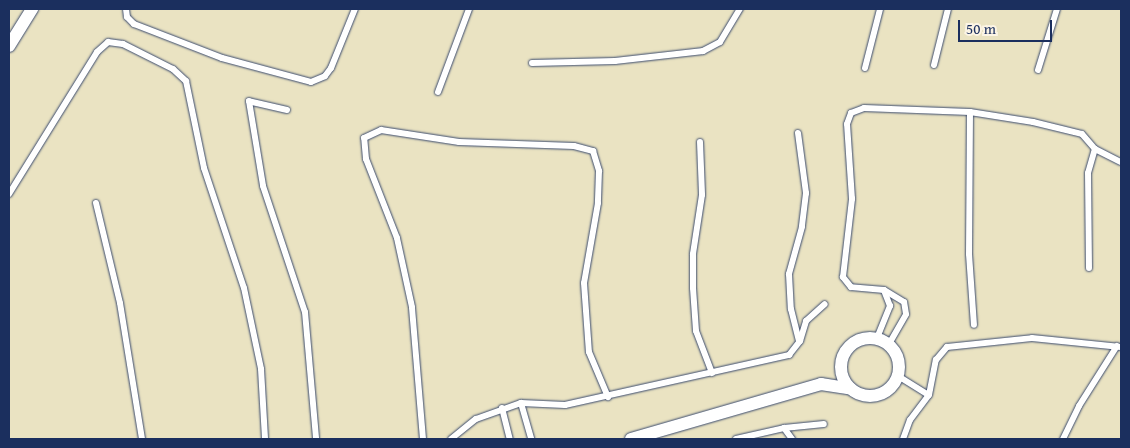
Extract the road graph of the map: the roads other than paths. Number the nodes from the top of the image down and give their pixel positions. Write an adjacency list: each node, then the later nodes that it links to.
1 (32, 9): 9 (street)
2 (126, 9): 3 (lane)
3 (355, 9)
4 (469, 9): 14 (lane)
5 (740, 9): 10 (lane)
6 (880, 9): 12 (lane)
7 (948, 9): 11 (lane)
8 (1058, 9): 13 (lane)
9 (9, 46)
10 (532, 63)
11 (934, 65)
12 (865, 68)
13 (1038, 70)
14 (438, 92)
15 (287, 110): 43 (lane)
16 (970, 112): 19 (lane); 24 (lane); 26 (lane)
17 (798, 132): 27 (lane)
18 (700, 142): 31 (lane)
19 (1095, 148): 20 (lane); 23 (lane)
20 (1121, 162)
21 (9, 194): 42 (lane)
22 (96, 203): 41 (lane)
23 (1090, 268)
24 (884, 290): 28 (lane); 28 (lane)
25 (825, 304): 27 (lane)
26 (974, 325)
27 (800, 341): 31 (lane)
28 (883, 341): 30 (street); 32 (street)
29 (1119, 346): 35 (lane); 52 (lane)
30 (841, 362): 33 (street); 34 (street)
31 (712, 373): 36 (lane)
32 (898, 376): 34 (street); 35 (lane)
33 (821, 384): 34 (street); 48 (street)
34 (851, 390)
35 (929, 395): 51 (lane)
36 (608, 397): 37 (lane); 44 (lane)
37 (521, 403): 38 (lane); 47 (lane)
38 (502, 408): 45 (lane); 46 (lane)
39 (824, 424): 40 (lane)
40 (784, 428): 49 (lane); 50 (lane)
41 (142, 439)
42 (265, 439)
43 (316, 439)
44 (423, 439)
45 (451, 439)
46 (510, 439)
47 (531, 439)
48 (631, 439)
49 (736, 439)
50 (792, 439)
51 (904, 439)
52 (1063, 439)

